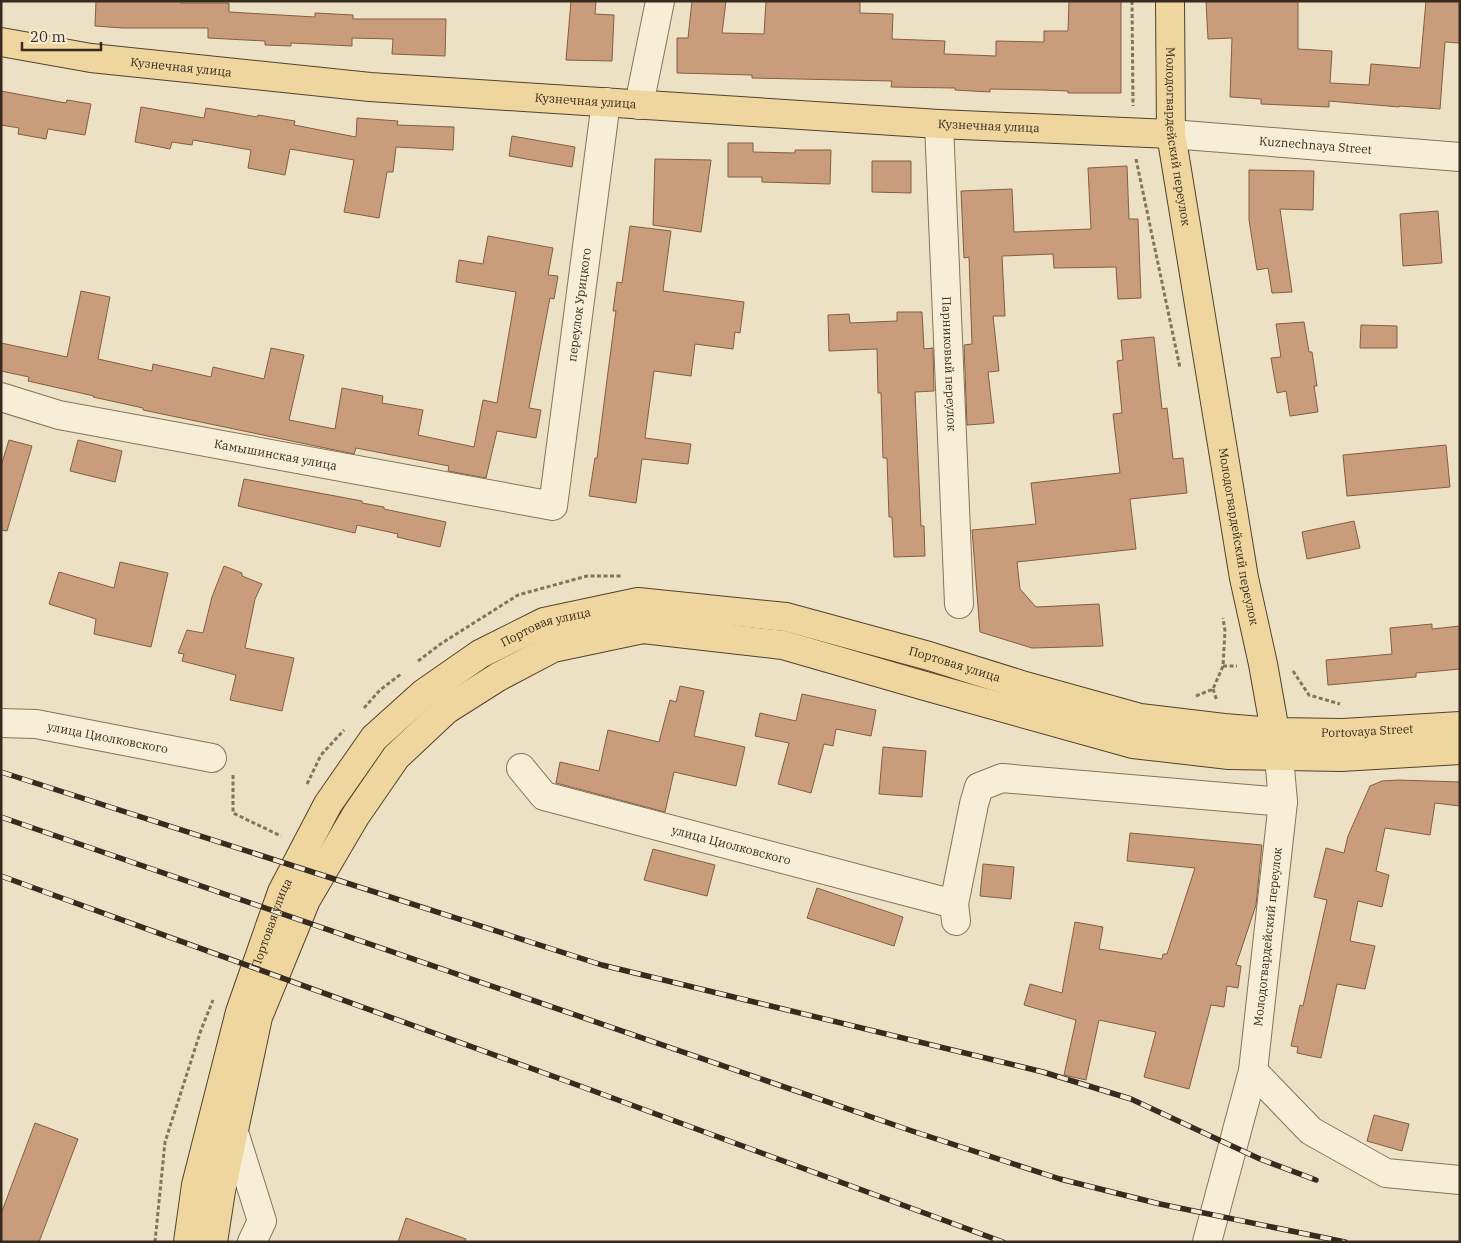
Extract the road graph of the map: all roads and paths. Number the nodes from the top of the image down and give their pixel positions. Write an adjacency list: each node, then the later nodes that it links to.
1 (660, 1): 6 (street)
2 (1132, 1): 8 (path)
3 (1170, 1): 9 (main road, Молодогвардейский переулок)
4 (1, 42): 5 (main road, Кузнечная улица)
5 (606, 102): 6 (main road, Кузнечная улица); 12 (street, переулок Урицкого)
6 (639, 105): 7 (main road, Кузнечная улица)
7 (939, 124): 8 (main road, Кузнечная улица); 13 (street, Парниковый переулок)
8 (1134, 132): 9 (main road, Кузнечная улица)
9 (1171, 134): 10 (street, Kuznechnaya Street); 18 (main road, Молодогвардейский переулок)
10 (1460, 157)
11 (1, 397): 12 (street, Камышинская улица)
12 (553, 506)
13 (959, 604)
14 (1292, 671): 15 (path)
15 (1346, 706)
16 (1, 723): 20 (street, улица Циолковского)
17 (1460, 726): 18 (main road, Portovaya Street)
18 (1278, 744): 19 (main road, Portovaya Street); 22 (street, Молодогвардейский переулок); 25 (main road, Портовая улица); 27 (main road, Портовая улица)
19 (1460, 750)
20 (212, 758): 23 (path)
21 (521, 768): 22 (street, улица Циолковского)
22 (1283, 802): 24 (street, Молодогвардейский переулок)
23 (281, 836)
24 (1253, 1071): 26 (street); 30 (street, Молодогвардейский переулок)
25 (233, 1129): 28 (main road, Портовая улица); 29 (street)
26 (1460, 1180)
27 (188, 1242)
28 (214, 1242)
29 (252, 1242)
30 (1206, 1242)

